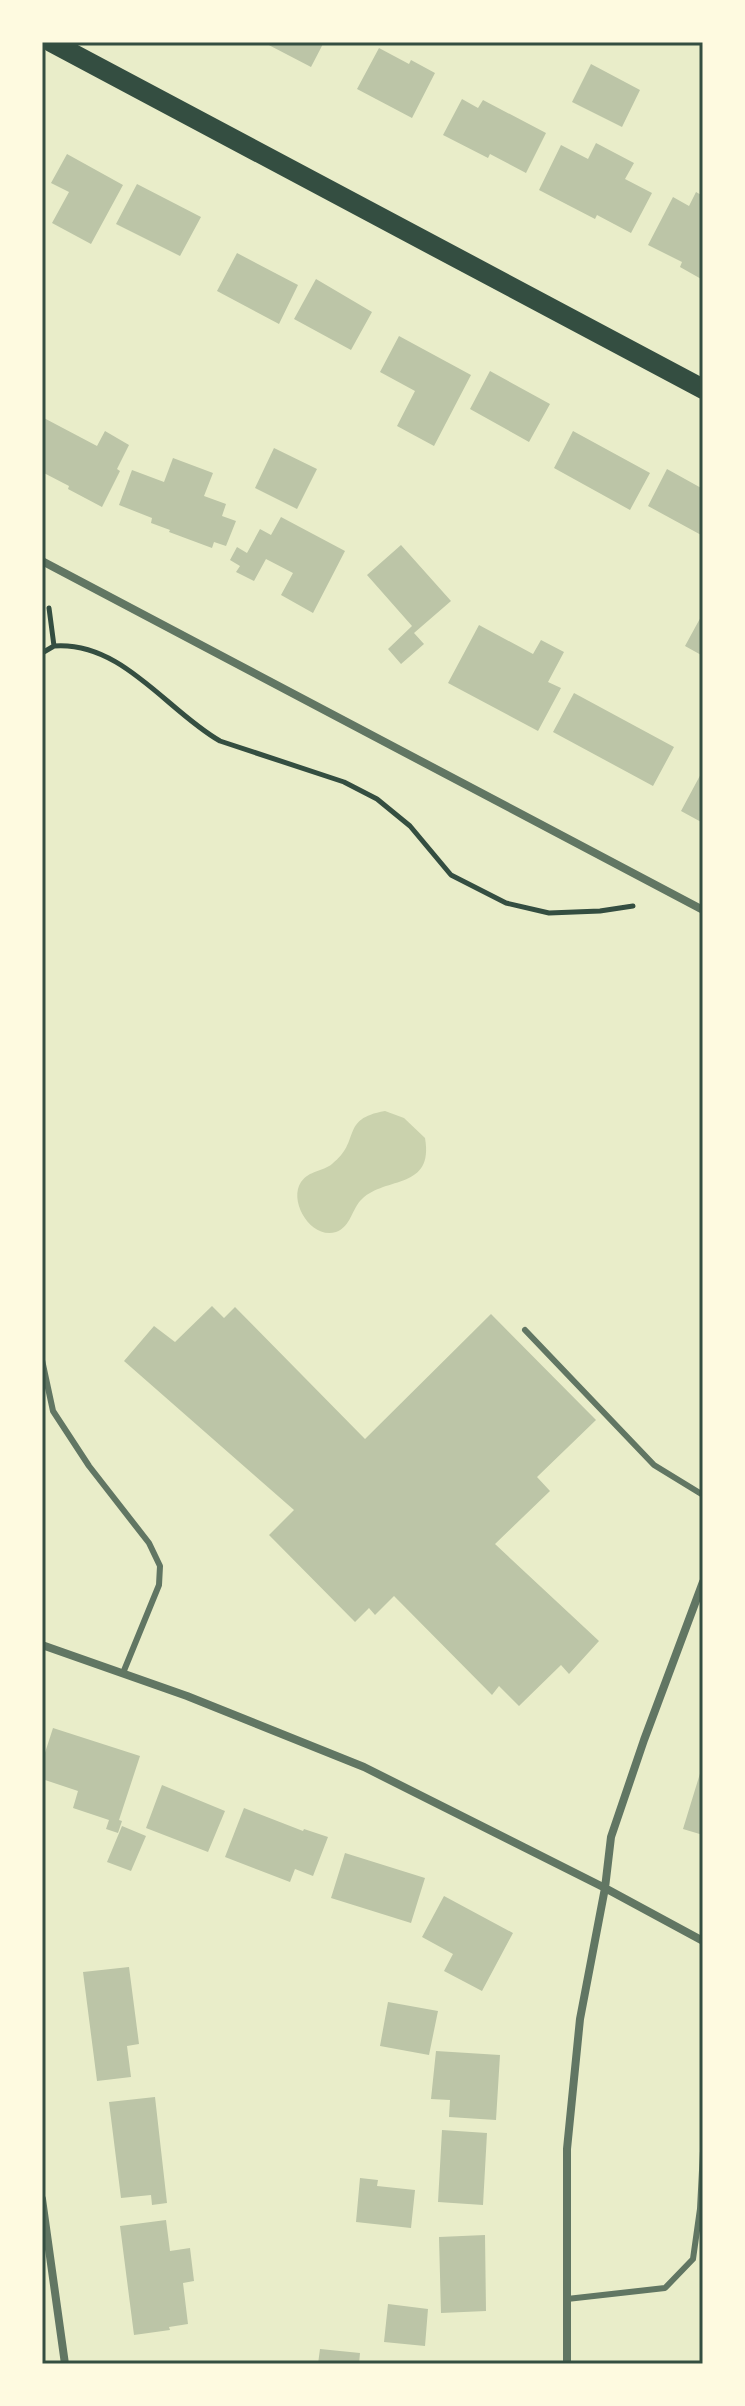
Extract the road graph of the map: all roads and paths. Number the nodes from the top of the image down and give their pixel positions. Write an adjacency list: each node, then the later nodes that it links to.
1 (51, 42): 2 (main road)
2 (703, 389)
3 (42, 561): 8 (street)
4 (49, 608): 5 (path)
5 (54, 646): 6 (path); 7 (path)
6 (42, 653)
7 (633, 906)
8 (703, 910)
9 (525, 1330): 11 (lane)
10 (42, 1360): 14 (lane)
11 (703, 1495)
12 (703, 1582): 15 (street)
13 (42, 1645): 14 (street)
14 (123, 1673): 15 (street)
15 (605, 1888): 16 (street); 19 (street)
16 (703, 1941)
17 (703, 2151): 19 (lane)
18 (42, 2199): 20 (street)
19 (567, 2299): 21 (street)
20 (65, 2364)
21 (567, 2364)

